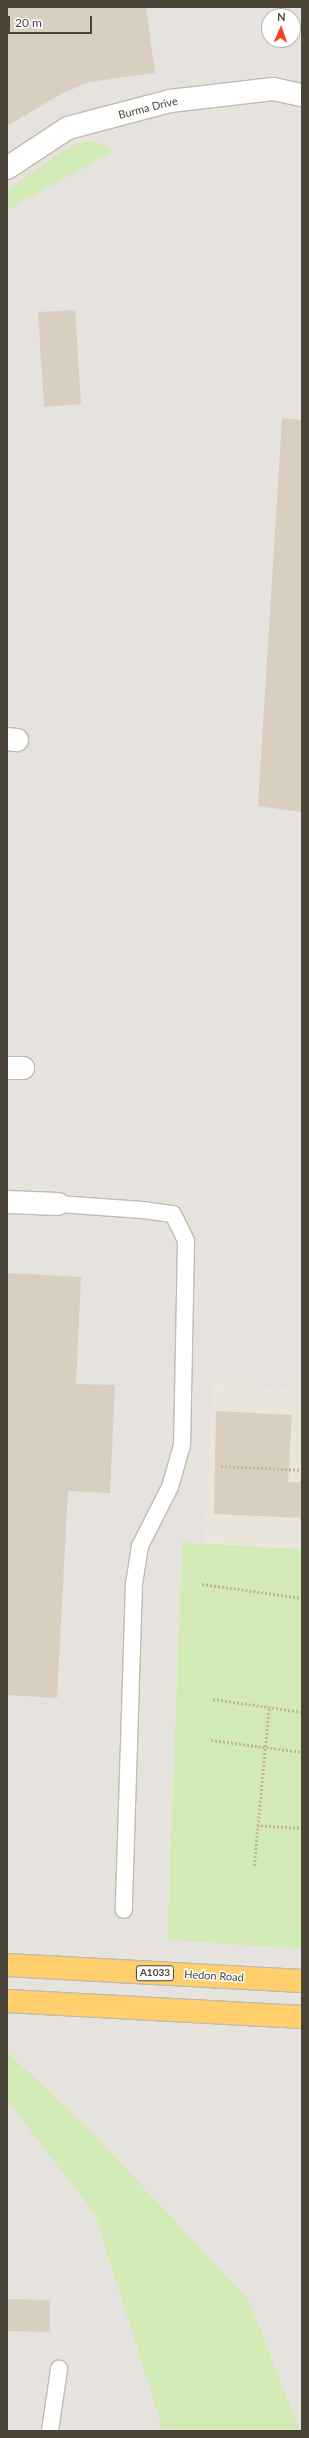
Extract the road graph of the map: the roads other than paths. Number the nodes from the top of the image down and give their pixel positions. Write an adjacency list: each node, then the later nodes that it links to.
1 (302, 95): 2 (street, Burma Drive)
2 (7, 168)
3 (7, 1202): 4 (street)
4 (58, 1204): 5 (lane)
5 (124, 1910)
6 (7, 1965): 7 (highway, Hedon Road / A1033)
7 (302, 1981)
8 (7, 2002): 9 (highway)
9 (302, 2017)
10 (59, 2368): 11 (lane)
11 (50, 2431)

